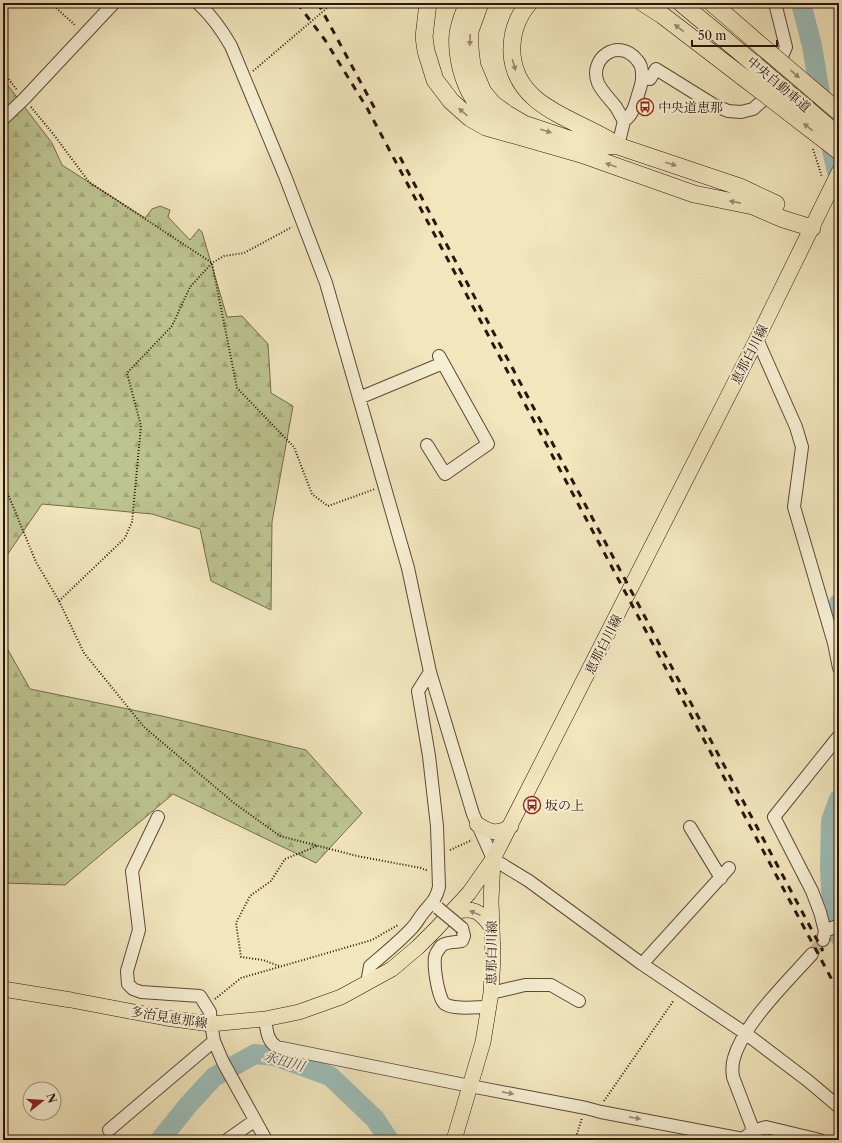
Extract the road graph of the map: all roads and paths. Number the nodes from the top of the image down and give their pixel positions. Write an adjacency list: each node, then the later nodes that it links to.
1 (53, 3): 13 (path)
2 (114, 3): 13 (street)
3 (198, 3): 15 (street)
4 (334, 3): 15 (path)
5 (428, 3): 21 (highway, one-way to 5)
6 (468, 3): 21 (highway)
7 (480, 3): 23 (highway, one-way to 23)
8 (529, 3): 23 (highway, one-way to 23)
9 (643, 3): 24 (highway, one-way to 9, bridge)
10 (681, 3): 22 (highway, 中央自動車道, bridge)
11 (712, 3): 18 (highway, 中央自動車道, one-way to 18, bridge)
12 (775, 3): 16 (street)
13 (85, 34): 17 (street)
14 (3, 72): 17 (path)
15 (244, 78): 26 (street)
16 (642, 78): 20 (street); 20 (street)
17 (24, 99): 19 (street); 28 (path)
18 (839, 112)
19 (3, 119)
20 (624, 121): 23 (street)
21 (504, 132): 27 (highway, one-way to 21)
22 (839, 136)
23 (618, 146): 27 (highway, one-way to 27)
24 (839, 151)
25 (839, 172): 27 (main road, 恵那白川線)
26 (302, 222): 28 (path); 30 (street)
27 (812, 228): 29 (main road, 恵那白川線)
28 (212, 263): 33 (path); 34 (path)
29 (757, 339): 35 (street); 40 (main road, 恵那白川線)
30 (359, 398): 31 (street); 33 (street)
31 (427, 445)
32 (3, 482): 34 (path)
33 (384, 485): 36 (street)
34 (59, 601): 43 (path)
35 (839, 668)
36 (430, 672): 39 (street); 47 (street)
37 (839, 736): 51 (street)
38 (158, 817): 61 (street)
39 (477, 824): 40 (main road); 45 (street)
40 (511, 826): 45 (main road, 恵那白川線)
41 (690, 827): 48 (street)
42 (473, 840): 44 (path)
43 (318, 846): 47 (path); 55 (path)
44 (450, 850)
45 (493, 859): 49 (main road, 多治見恵那線); 52 (main road, 恵那白川線); 54 (street)
46 (729, 868): 48 (street)
47 (439, 876): 49 (street)
48 (721, 878): 54 (street)
49 (441, 908): 52 (main road, one-way to 49); 56 (main road, 多治見恵那線); 56 (street); 59 (street, bridge)
50 (402, 922): 55 (path)
51 (839, 925)
52 (492, 928): 59 (main road, 恵那白川線)
53 (812, 954): 64 (street)
54 (642, 964): 64 (street)
55 (279, 966): 61 (path)
56 (368, 983): 62 (main road, 多治見恵那線)
57 (3, 989): 63 (main road, 多治見恵那線)
58 (676, 998): 69 (path)
59 (489, 1000): 60 (street); 66 (main road, 恵那白川線)
60 (579, 1001)
61 (207, 1006): 63 (street)
62 (265, 1019): 63 (main road, 多治見恵那線); 66 (street)
63 (211, 1024): 65 (street)
64 (745, 1033): 67 (street); 72 (street)
65 (214, 1041): 70 (street); 71 (street)
66 (470, 1086): 68 (street, one-way to 68); 75 (main road, 恵那白川線)
67 (839, 1106)
68 (586, 1108): 69 (street); 76 (path)
69 (601, 1112): 72 (street, one-way to 72)
70 (254, 1120): 73 (street); 74 (street)
71 (109, 1130)
72 (755, 1136): 77 (street)
73 (227, 1140)
74 (266, 1140)
75 (454, 1140)
76 (575, 1140)
77 (820, 1140)

